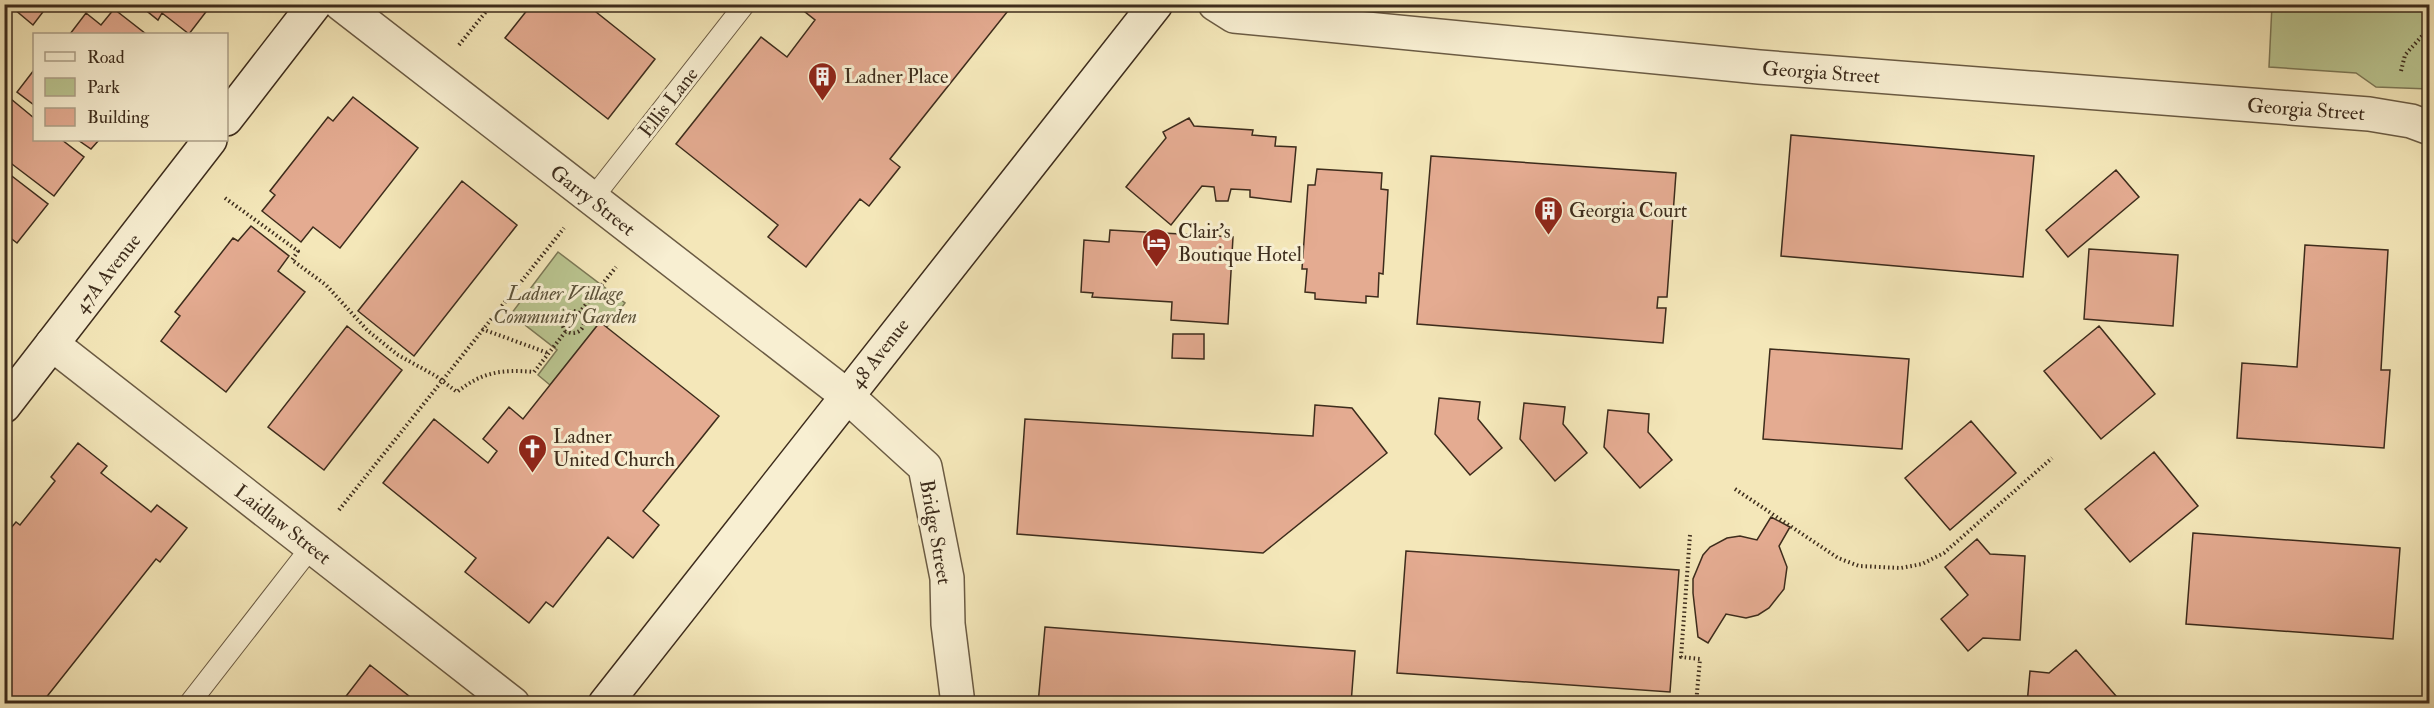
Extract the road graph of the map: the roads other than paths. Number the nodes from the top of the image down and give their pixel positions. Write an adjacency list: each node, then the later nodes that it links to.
1 (315, 4): 6 (street)
2 (341, 4): 9 (street, Garry Street)
3 (745, 4): 9 (lane, Ellis Lane)
4 (1156, 4): 11 (street, 48 Avenue)
5 (1215, 4): 7 (street, Georgia Street)
6 (228, 116)
7 (2430, 128)
8 (209, 141): 10 (street, 47A Avenue)
9 (592, 199): 11 (street, Garry Street)
10 (52, 344): 12 (street, 47A Avenue); 13 (street, Laidlaw Street)
11 (846, 395): 16 (street, 48 Avenue); 17 (street, Bridge Street)
12 (4, 406)
13 (312, 546): 14 (lane); 15 (street, Laidlaw Street)
14 (189, 704)
15 (513, 704)
16 (605, 704)
17 (958, 704)

